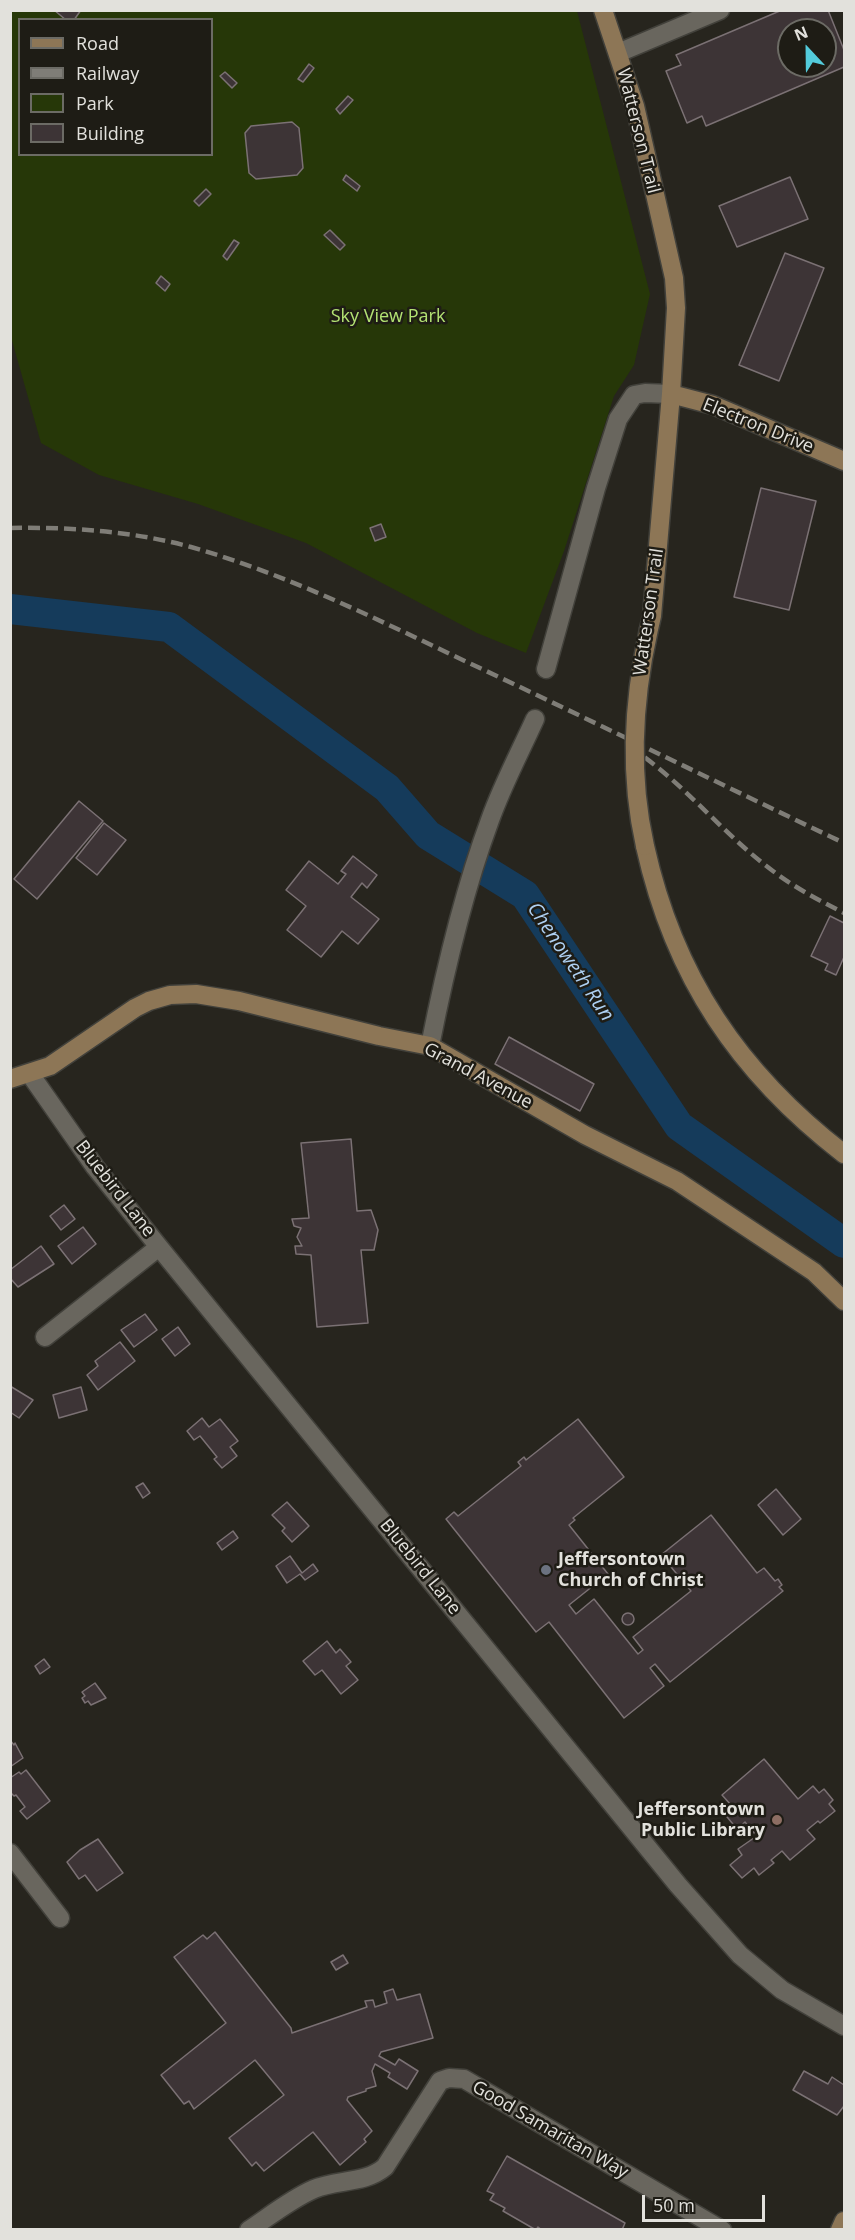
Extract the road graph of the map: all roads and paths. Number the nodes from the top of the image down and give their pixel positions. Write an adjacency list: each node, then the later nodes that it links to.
1 (603, 10): 3 (main road, Watterson Trail)
2 (720, 10): 3 (street)
3 (618, 53): 4 (main road, Watterson Trail)
4 (671, 393): 5 (main road, Electron Drive); 6 (street); 11 (main road, Watterson Trail, bridge)
5 (844, 461)
6 (546, 669)
7 (535, 719): 8 (street)
8 (430, 1046): 9 (main road, Grand Avenue); 13 (main road, Grand Avenue)
9 (30, 1074): 10 (main road, Grand Avenue); 12 (street, Bluebird Lane)
10 (10, 1079)
11 (844, 1154)
12 (159, 1247): 14 (street); 17 (street, Bluebird Lane)
13 (844, 1301)
14 (45, 1337)
15 (10, 1853): 16 (street)
16 (60, 1918)
17 (844, 2026)
18 (844, 2221): 21 (main road)
19 (249, 2229): 20 (street, Good Samaritan Way)
20 (722, 2229)
21 (840, 2229)

